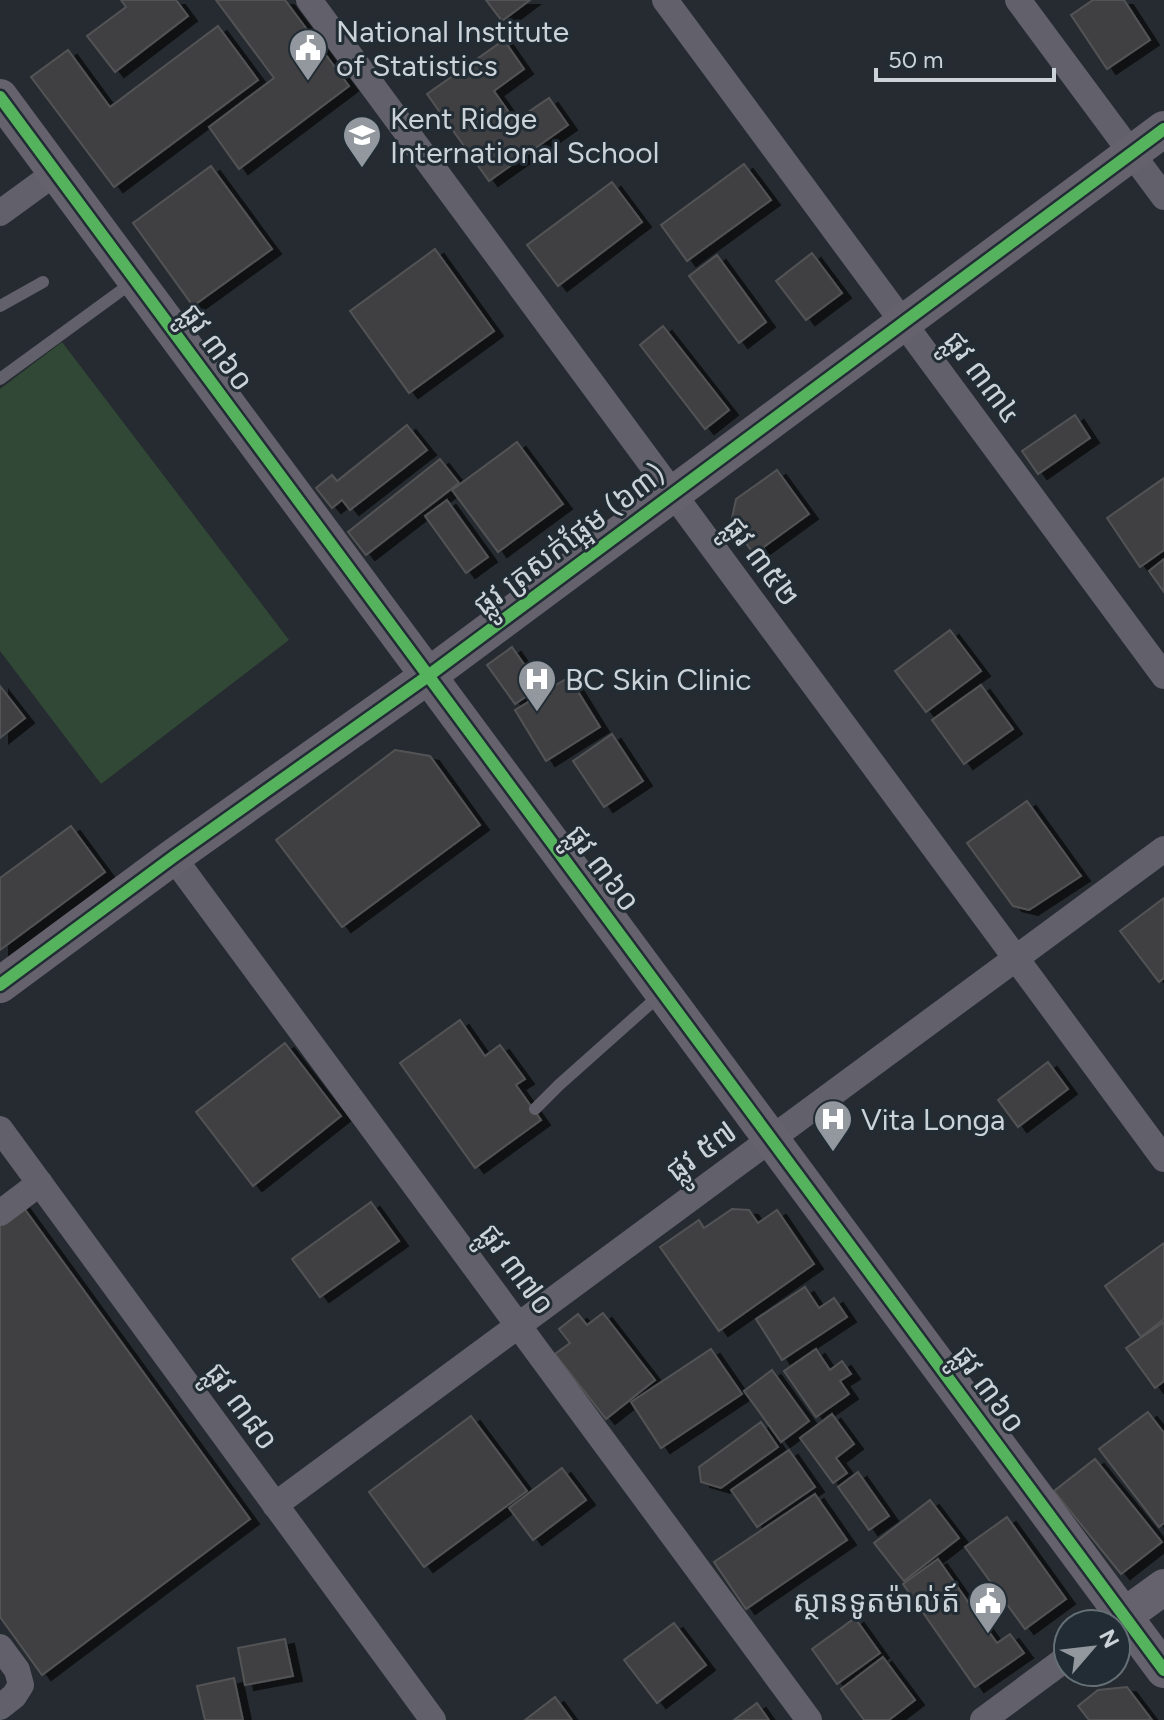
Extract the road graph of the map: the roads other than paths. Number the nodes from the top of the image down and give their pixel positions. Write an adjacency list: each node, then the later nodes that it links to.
1 (309, 0): 15 (street, ផ្លូវ ៣៥២)
2 (665, 0): 13 (street, ផ្លូវ ៣៣៤)
3 (1018, 0): 6 (street)
4 (0, 97): 7 (street, ផ្លូវ ៣៦០)
5 (1164, 129): 6 (street, ផ្លូវ ត្រសក់ផ្អែម (៦៣))
6 (1131, 153): 8 (street); 13 (street, ផ្លូវ ត្រសក់ផ្អែម (៦៣))
7 (55, 173): 9 (street); 10 (street, ផ្លូវ ៣៦០)
8 (1164, 197)
9 (0, 213)
10 (136, 280): 14 (lane); 16 (street, ផ្លូវ ៣៦០)
11 (43, 282): 12 (lane)
12 (0, 306)
13 (903, 323): 15 (street, ផ្លូវ ត្រសក់ផ្អែម (៦៣)); 17 (street, ផ្លូវ ៣៣៤)
14 (0, 379)
15 (673, 494): 16 (street, ផ្លូវ ត្រសក់ផ្អែម (៦៣)); 20 (street, ផ្លូវ ៣៥២)
16 (428, 676): 19 (street, ផ្លូវ ត្រសក់ផ្អែម (៦៣)); 22 (street, ផ្លូវ ៣៦០)
17 (1164, 676)
18 (1164, 849): 20 (street, ផ្លូវ ៥៧)
19 (173, 857): 21 (street, ផ្លូវ ត្រសក់ផ្អែម (៦៣)); 29 (street, ផ្លូវ ៣៧០)
20 (1016, 958): 25 (street, ផ្លូវ ៥៧); 26 (street, ផ្លូវ ៣៥២)
21 (0, 985)
22 (663, 992): 23 (lane); 25 (street, ផ្លូវ ៣៦០)
23 (535, 1109)
24 (0, 1129): 27 (street, ផ្លូវ ៣៨០)
25 (771, 1139): 29 (street, ផ្លូវ ៥៧); 32 (street, ផ្លូវ ៣៦០)
26 (1164, 1159)
27 (40, 1183): 28 (street); 30 (street, ផ្លូវ ៣៨០)
28 (0, 1213)
29 (519, 1325): 30 (street, ផ្លូវ ៥៧); 40 (street, ផ្លូវ ៣៧០)
30 (275, 1505): 39 (street, ផ្លូវ ៣៨០)
31 (1164, 1587): 33 (street)
32 (1110, 1608)
33 (1132, 1610)
34 (1132, 1634): 37 (street, ផ្លូវ ៣៦០)
35 (0, 1647): 38 (street)
36 (1052, 1669): 41 (street)
37 (1164, 1670)
38 (0, 1707)
39 (433, 1720)
40 (809, 1720)
41 (983, 1720)

